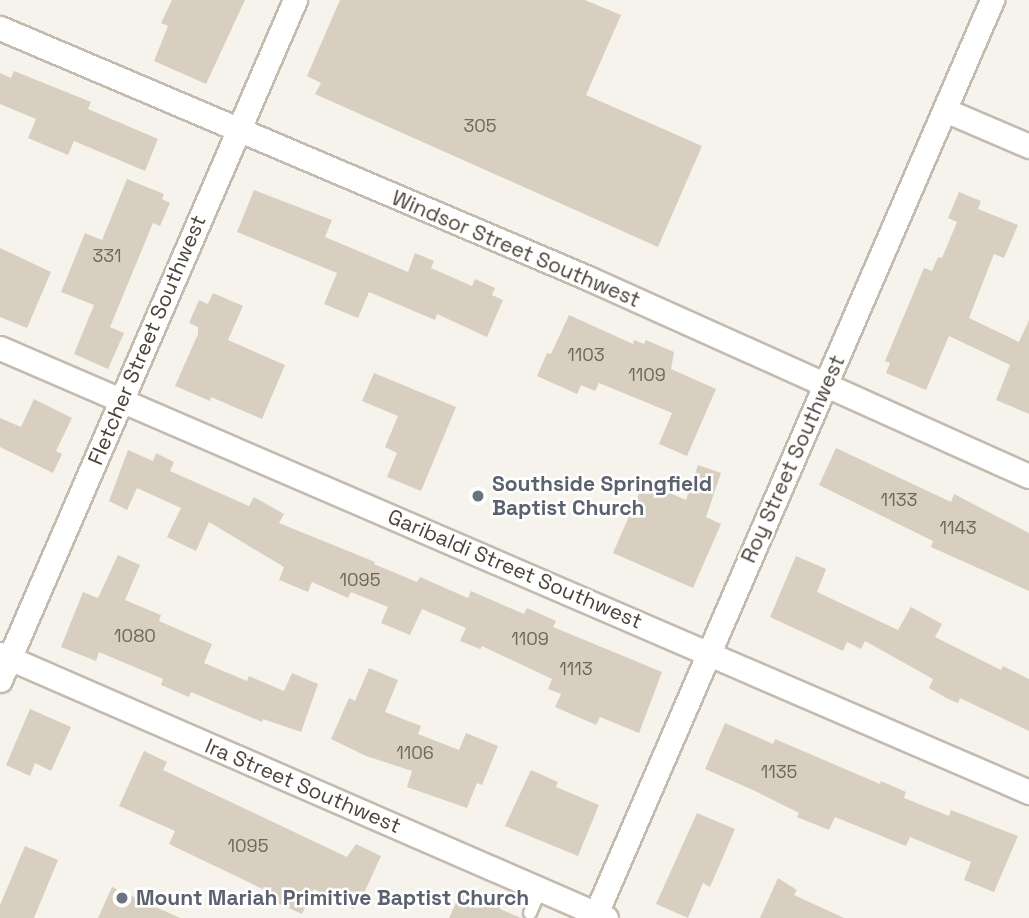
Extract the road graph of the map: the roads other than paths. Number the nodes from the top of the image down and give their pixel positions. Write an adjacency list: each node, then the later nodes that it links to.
1 (295, 0): 5 (street, Fletcher Street Southwest)
2 (992, 0): 4 (street, Roy Street Southwest)
3 (0, 28): 5 (street, Windsor Street Southwest)
4 (945, 110): 6 (street); 8 (street, Roy Street Southwest)
5 (239, 130): 8 (street, Windsor Street Southwest); 9 (street, Fletcher Street Southwest)
6 (1029, 146)
7 (0, 348): 9 (street, Garibaldi Street Southwest)
8 (825, 385): 10 (street, Windsor Street Southwest); 11 (street, Roy Street Southwest)
9 (121, 400): 11 (street, Garibaldi Street Southwest); 12 (street, Fletcher Street Southwest)
10 (1029, 476)
11 (708, 652): 14 (street, Garibaldi Street Southwest); 17 (street, Roy Street Southwest)
12 (5, 656): 13 (street, Fletcher Street Southwest); 15 (street, Ira Street Southwest)
13 (0, 680)
14 (1029, 792)
15 (540, 889): 16 (lane); 17 (street, Ira Street Southwest)
16 (530, 913)
17 (599, 916)

